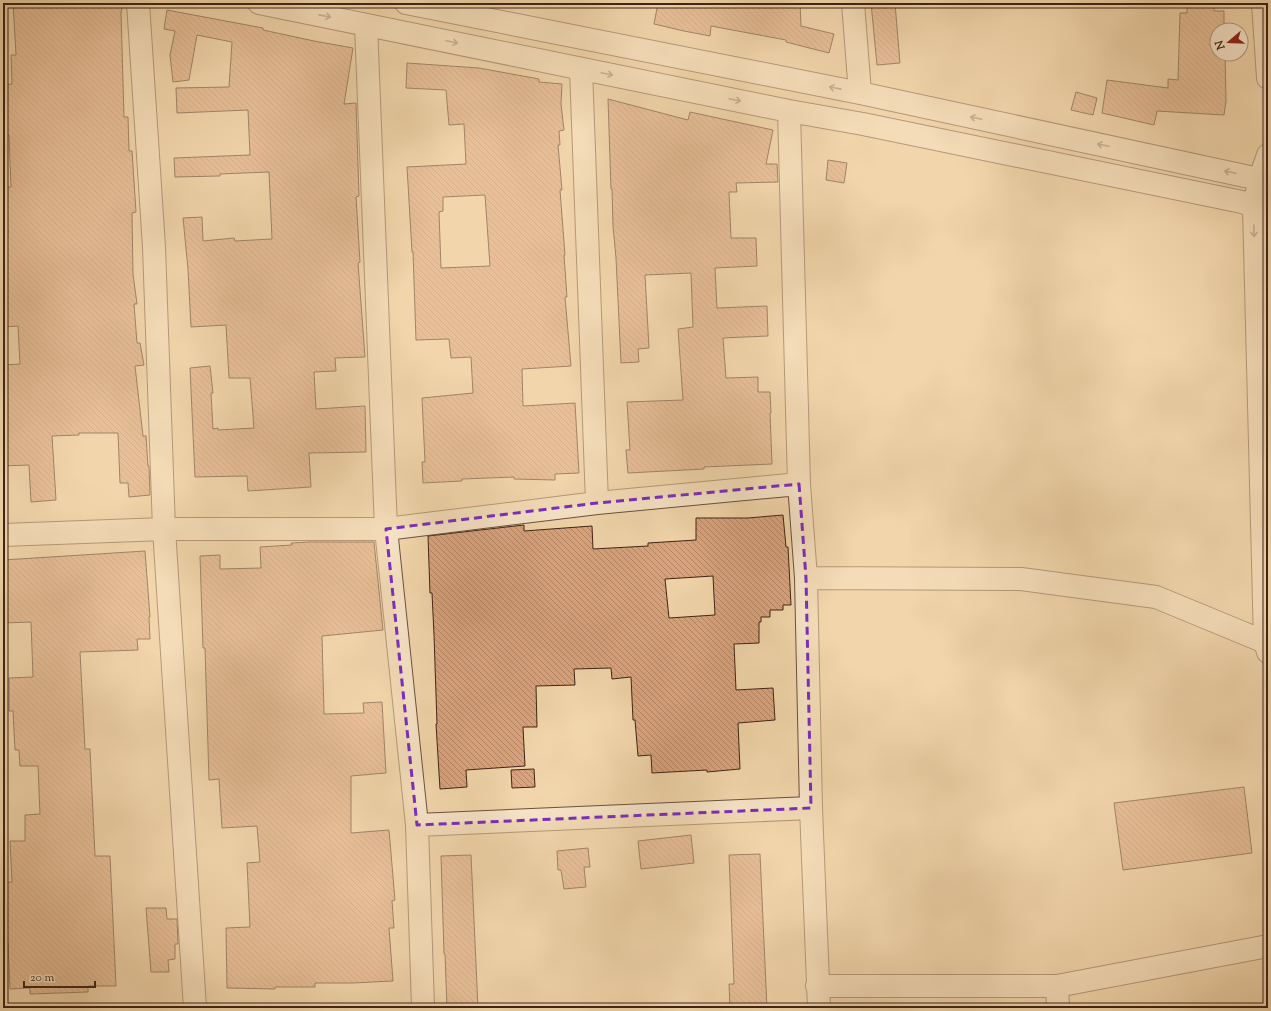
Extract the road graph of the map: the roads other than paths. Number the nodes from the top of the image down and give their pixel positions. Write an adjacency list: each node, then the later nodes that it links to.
1 (138, 3): 16 (street)
2 (259, 3): 6 (street, one-way to 6)
3 (406, 3): 9 (street, one-way to 3)
4 (853, 3): 9 (street)
5 (1263, 3): 8 (street)
6 (366, 25): 7 (street, one-way to 7); 17 (street)
7 (581, 69): 10 (street, one-way to 10); 15 (street)
8 (1268, 78)
9 (860, 93): 12 (street, one-way to 9)
10 (789, 111): 13 (street); 14 (street)
11 (1268, 155): 12 (street)
12 (1264, 180): 13 (street)
13 (1261, 209): 20 (street, one-way to 20)
14 (798, 484): 15 (street); 19 (street)
15 (597, 504): 17 (street)
16 (164, 529): 17 (street); 18 (street); 26 (street)
17 (386, 529): 22 (street)
18 (3, 535)
19 (806, 578): 20 (street); 21 (street)
20 (1266, 647)
21 (812, 808): 22 (street); 24 (street)
22 (417, 825): 27 (street)
23 (1268, 946): 25 (street)
24 (817, 986): 25 (street); 28 (street)
25 (1057, 986): 29 (street)
26 (195, 1008)
27 (423, 1008)
28 (819, 1008)
29 (1058, 1008)

